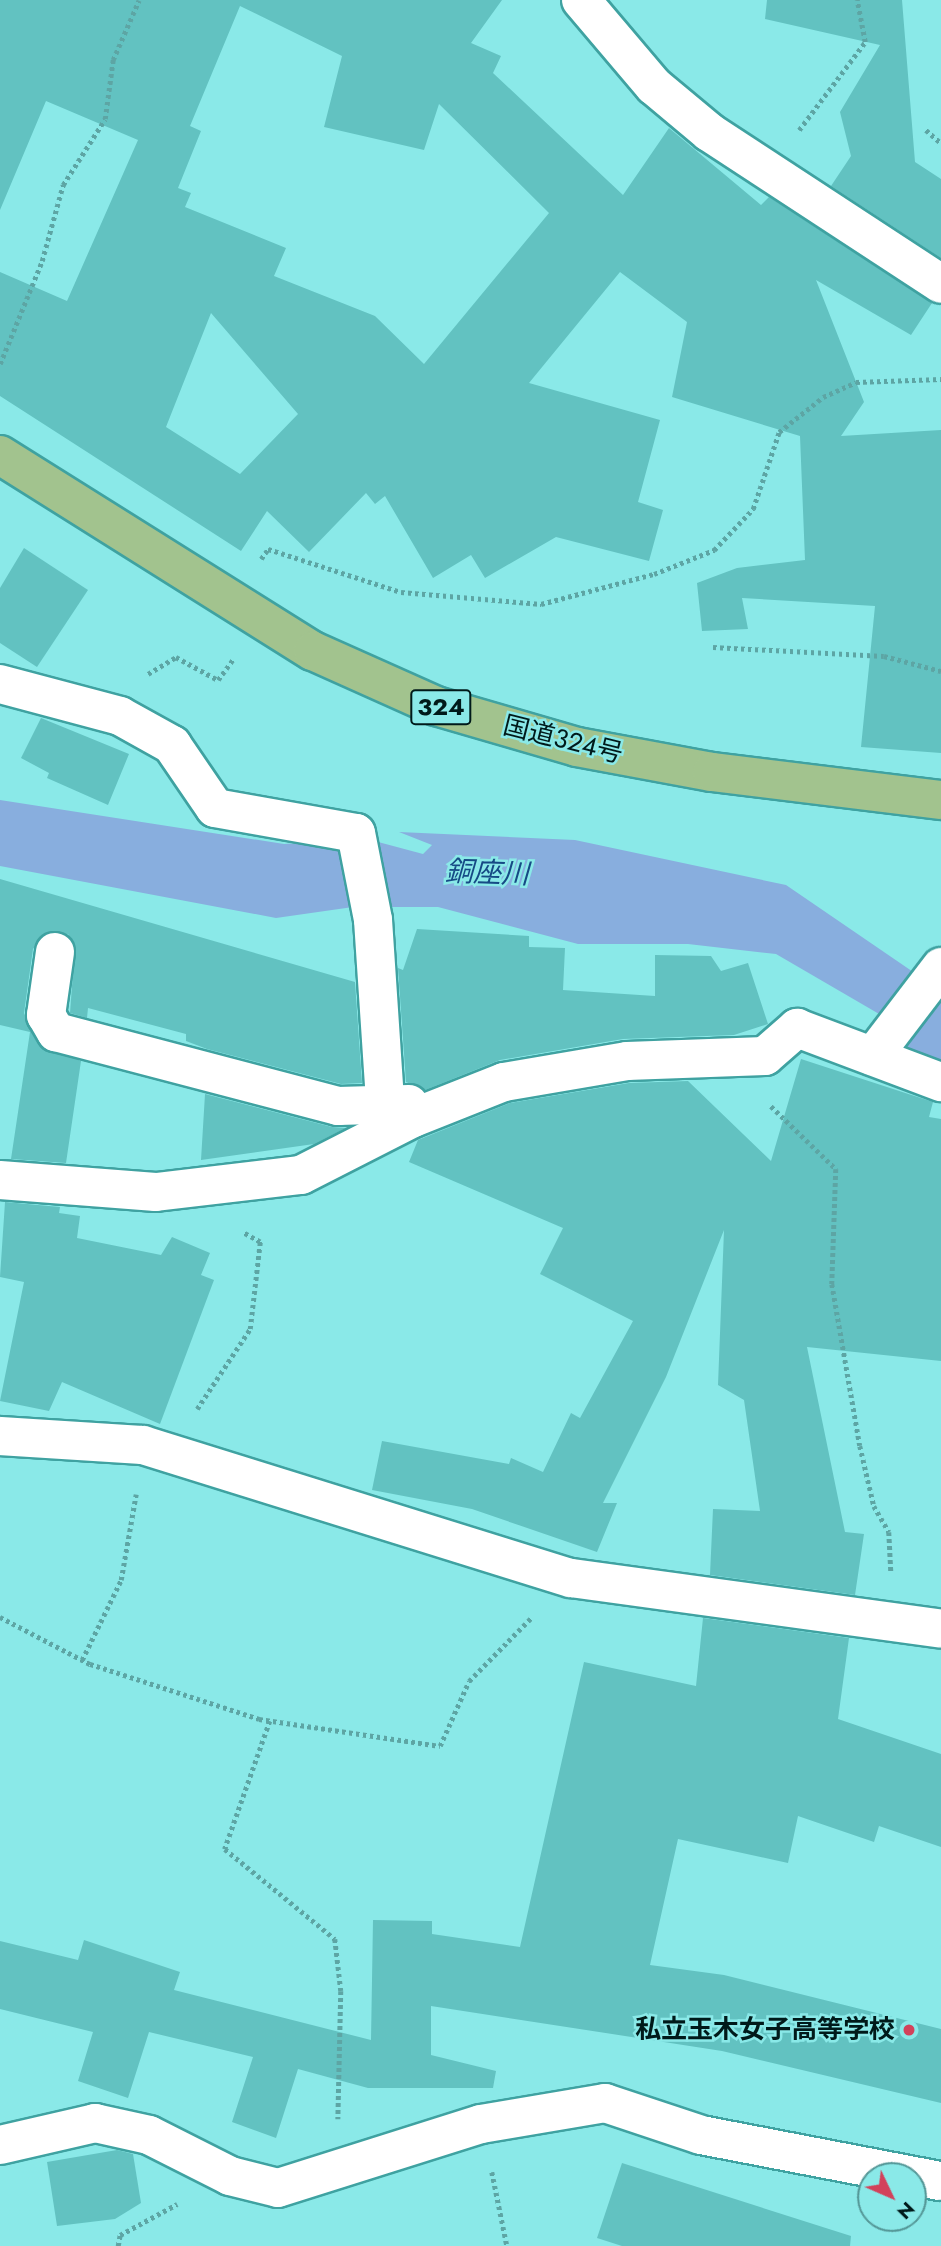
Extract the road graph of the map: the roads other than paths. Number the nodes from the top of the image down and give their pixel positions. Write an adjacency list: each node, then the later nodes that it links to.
1 (581, 0): 2 (street)
2 (941, 284)
3 (0, 455): 5 (highway, 国道324号 / 324)
4 (0, 684): 10 (street)
5 (941, 800)
6 (55, 952): 10 (street)
7 (934, 973): 8 (street)
8 (873, 1056): 9 (street); 11 (street)
9 (941, 1082)
10 (385, 1103): 11 (street)
11 (443, 1106): 12 (street)
12 (0, 1180)
13 (0, 1436): 14 (street)
14 (941, 1629)
15 (0, 2145): 16 (street)
16 (941, 2180)

